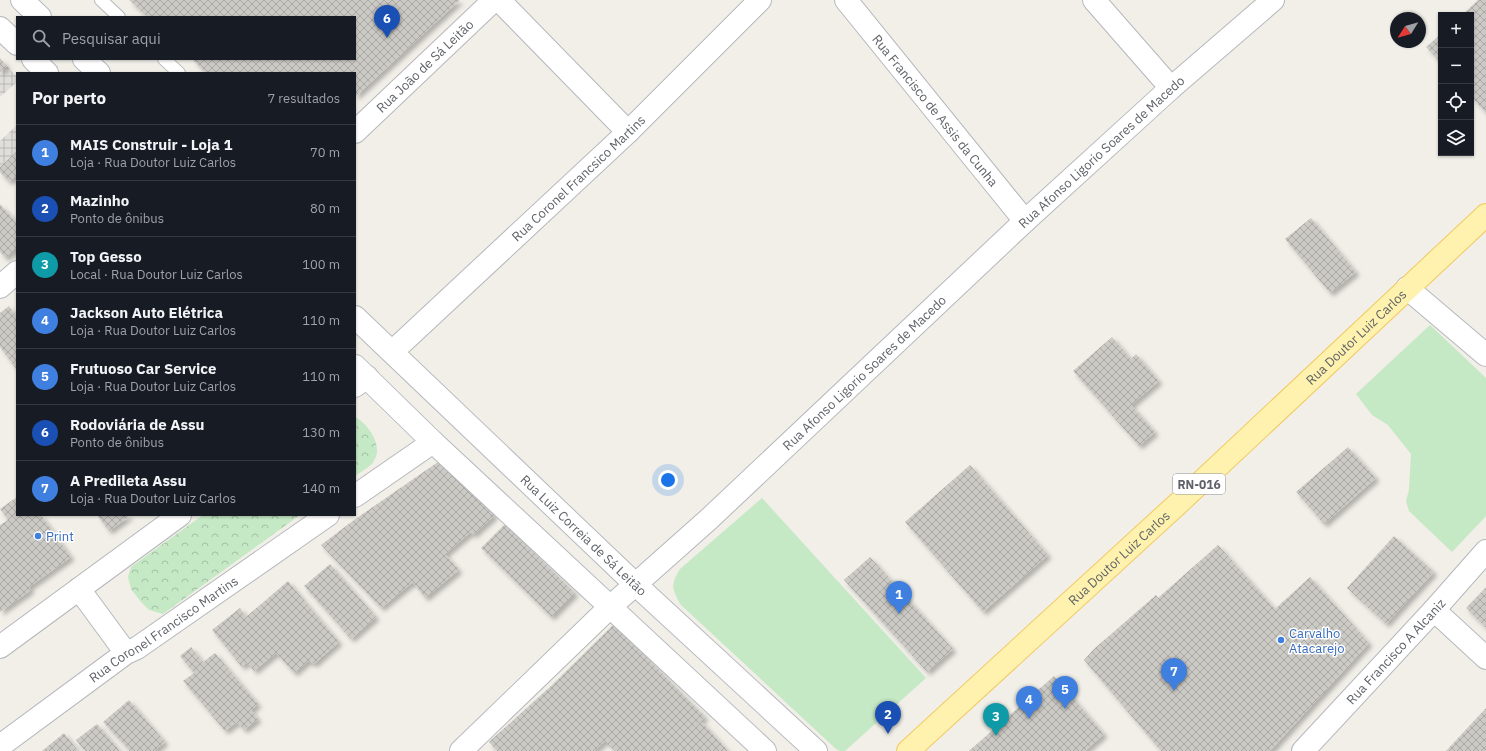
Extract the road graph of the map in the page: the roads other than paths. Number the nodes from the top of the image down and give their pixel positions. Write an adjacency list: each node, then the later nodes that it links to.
1 (22, 0): 9 (street)
2 (101, 0): 10 (lane)
3 (494, 0): 20 (street, Rua João de Sá Leitão)
4 (499, 0): 21 (street)
5 (760, 0): 21 (street, Rua Coronel Francsico Martins)
6 (846, 0): 23 (street, Rua Francisco de Assis da Cunha)
7 (1094, 0): 19 (street)
8 (1264, 3): 19 (street, Rua Afonso Ligorio Soares de Macedo)
9 (39, 16)
10 (118, 16)
11 (0, 28): 12 (street)
12 (16, 43)
13 (34, 60): 16 (street)
14 (85, 60): 17 (street)
15 (165, 60): 18 (lane)
16 (47, 72)
17 (98, 72)
18 (178, 72)
19 (1171, 88): 23 (street, Rua Afonso Ligorio Soares de Macedo)
20 (356, 131)
21 (628, 132): 28 (street, Rua Coronel Francsico Martins)
22 (1486, 215): 26 (main road, Rua Doutor Luiz Carlos / RN-016)
23 (1025, 221): 36 (street, Rua Afonso Ligorio Soares de Macedo)
24 (16, 273): 25 (street)
25 (0, 287)
26 (1407, 288): 29 (street); 47 (main road, Rua Doutor Luiz Carlos / RN-016)
27 (356, 318): 28 (street, Rua Luiz Correia de Sá Leitão)
28 (392, 352): 36 (street, Rua Luiz Correia de Sá Leitão)
29 (1486, 355)
30 (359, 376): 31 (street)
31 (434, 442): 32 (street); 38 (street)
32 (356, 495)
33 (179, 516): 37 (street)
34 (327, 516): 41 (street, Rua Coronel Francisco Martins)
35 (1486, 551): 39 (street, Rua Francisco A Alcaniz)
36 (635, 584): 38 (street, Rua Afonso Ligorio Soares de Macedo); 46 (street, Rua Luiz Correia de Sá Leitão)
37 (79, 589): 40 (street); 41 (street)
38 (610, 607): 44 (street, Rua Afonso Ligorio Soares de Macedo); 45 (street)
39 (1434, 610): 42 (street); 48 (street, Rua Francisco A Alcaniz)
40 (0, 647)
41 (126, 653): 43 (street, Rua Coronel Francisco Martins)
42 (1486, 658)
43 (0, 746)
44 (461, 751)
45 (765, 751)
46 (816, 751)
47 (908, 751)
48 (1303, 751)

